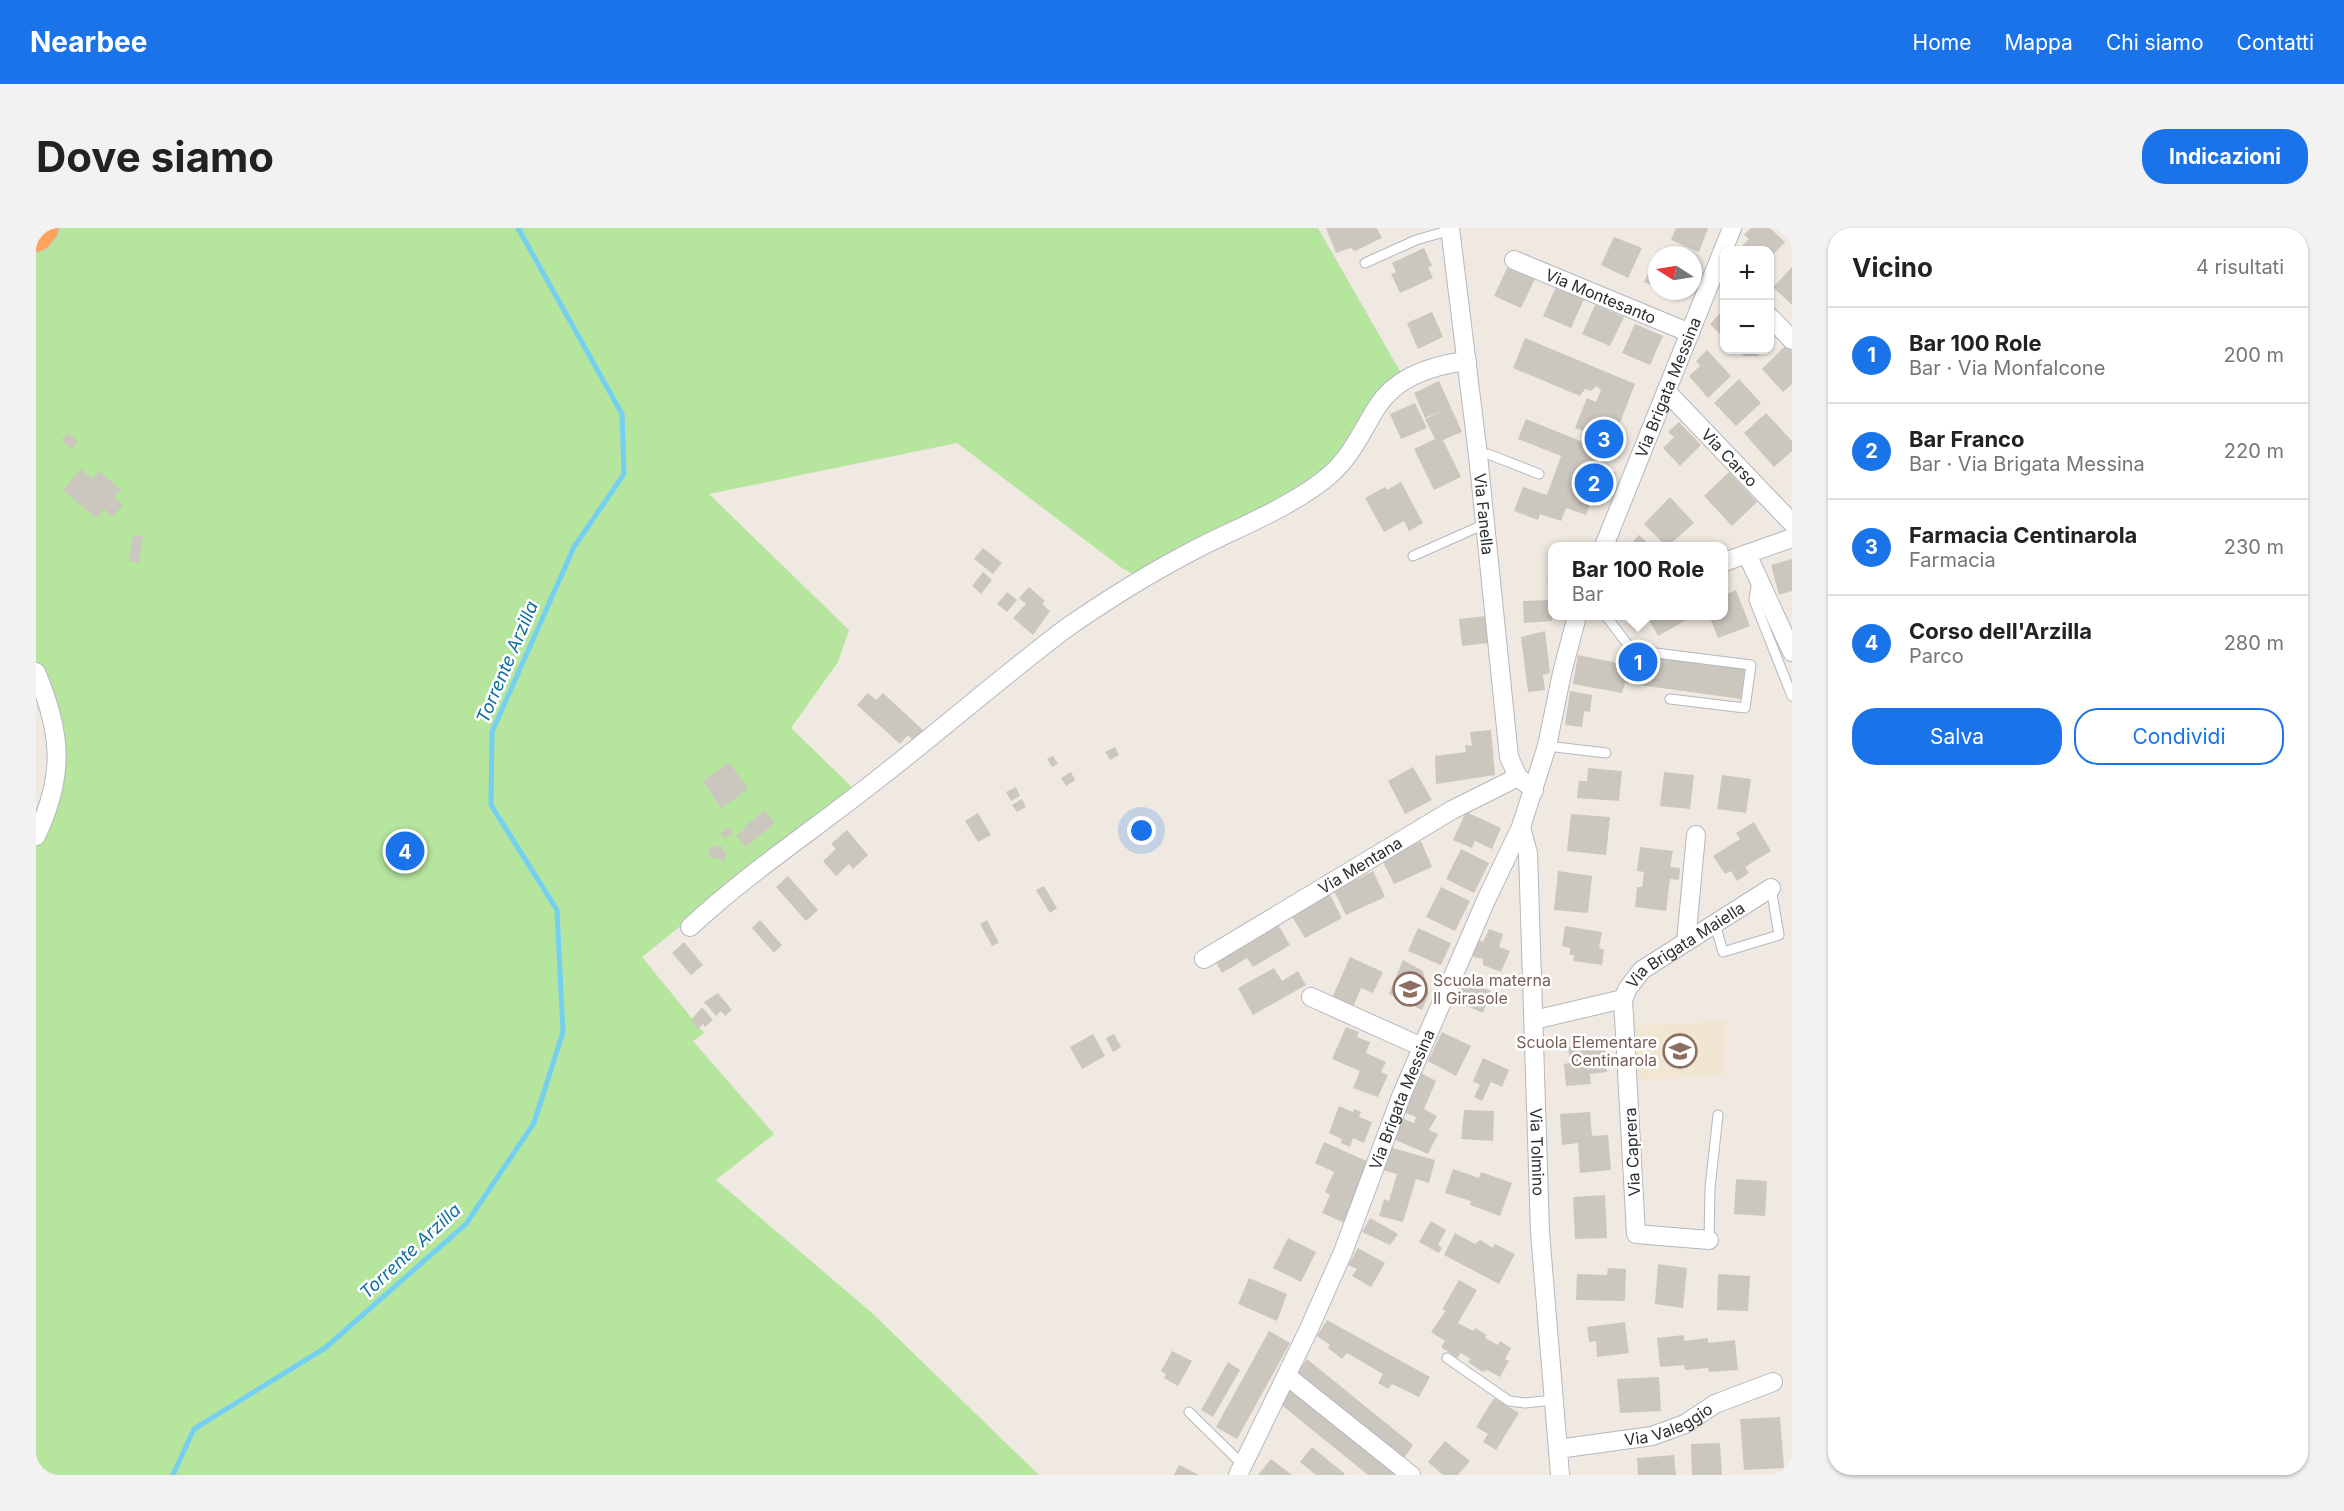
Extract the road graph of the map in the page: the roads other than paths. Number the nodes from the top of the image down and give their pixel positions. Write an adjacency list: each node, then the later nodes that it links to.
1 (42, 228): 4 (highway)
2 (1732, 228): 5 (street, Via Brigata Messina)
3 (1451, 229): 7 (lane); 12 (street, Via Fanella)
4 (36, 235)
5 (1727, 246)
6 (1514, 260): 10 (street, Via Montesanto)
7 (1365, 263)
8 (1720, 269): 10 (street, Via Brigata Messina)
9 (1774, 321): 11 (street)
10 (1690, 333): 13 (street, Via Brigata Messina)
11 (1792, 340)
12 (1467, 361): 14 (street, Via Fanella); 39 (street)
13 (1666, 391): 16 (street, Via Carso); 19 (street, Via Brigata Messina)
14 (1478, 455): 15 (lane); 17 (street, Via Fanella)
15 (1539, 474)
16 (1792, 523)
17 (1485, 524): 21 (lane); 32 (street, Via Fanella)
18 (1792, 538): 20 (street)
19 (1606, 542)
20 (1747, 554): 22 (street); 23 (street)
21 (1413, 556)
22 (1728, 561)
23 (1757, 576): 26 (street); 28 (lane)
24 (1576, 620): 30 (street, Via Brigata Messina)
25 (1610, 620): 29 (lane)
26 (1792, 652)
27 (36, 672): 36 (street)
28 (1792, 696)
29 (1670, 699)
30 (1547, 746): 31 (lane); 33 (street, Via Brigata Messina)
31 (1606, 753)
32 (1518, 777): 33 (street); 41 (street, Via Mentana)
33 (1534, 790): 34 (street, Via Brigata Messina)
34 (1521, 827): 44 (street, Via Tolmino); 45 (street, Via Brigata Messina)
35 (1696, 835): 40 (street)
36 (36, 836)
37 (1771, 888): 38 (street, Via Brigata Maiella); 38 (lane)
38 (1715, 924): 40 (street, Via Brigata Maiella)
39 (690, 927)
40 (1686, 942): 43 (street, Via Brigata Maiella)
41 (1204, 959)
42 (1311, 998): 45 (street)
43 (1623, 999): 44 (street, Via Brigata Maiella); 47 (street, Via Caprera)
44 (1534, 1020): 51 (street, Via Tolmino)
45 (1422, 1047): 49 (street, Via Brigata Messina)
46 (1718, 1115): 47 (lane)
47 (1709, 1240)
48 (1447, 1358): 51 (lane)
49 (1287, 1376): 54 (street, Via Brigata Messina); 55 (street)
50 (1773, 1382): 53 (street, Via Valeggio)
51 (1553, 1400): 53 (street, Via Tolmino)
52 (1189, 1412): 54 (lane)
53 (1558, 1449): 56 (street, Via Tolmino)
54 (1241, 1470)
55 (1411, 1475)
56 (1560, 1475)

